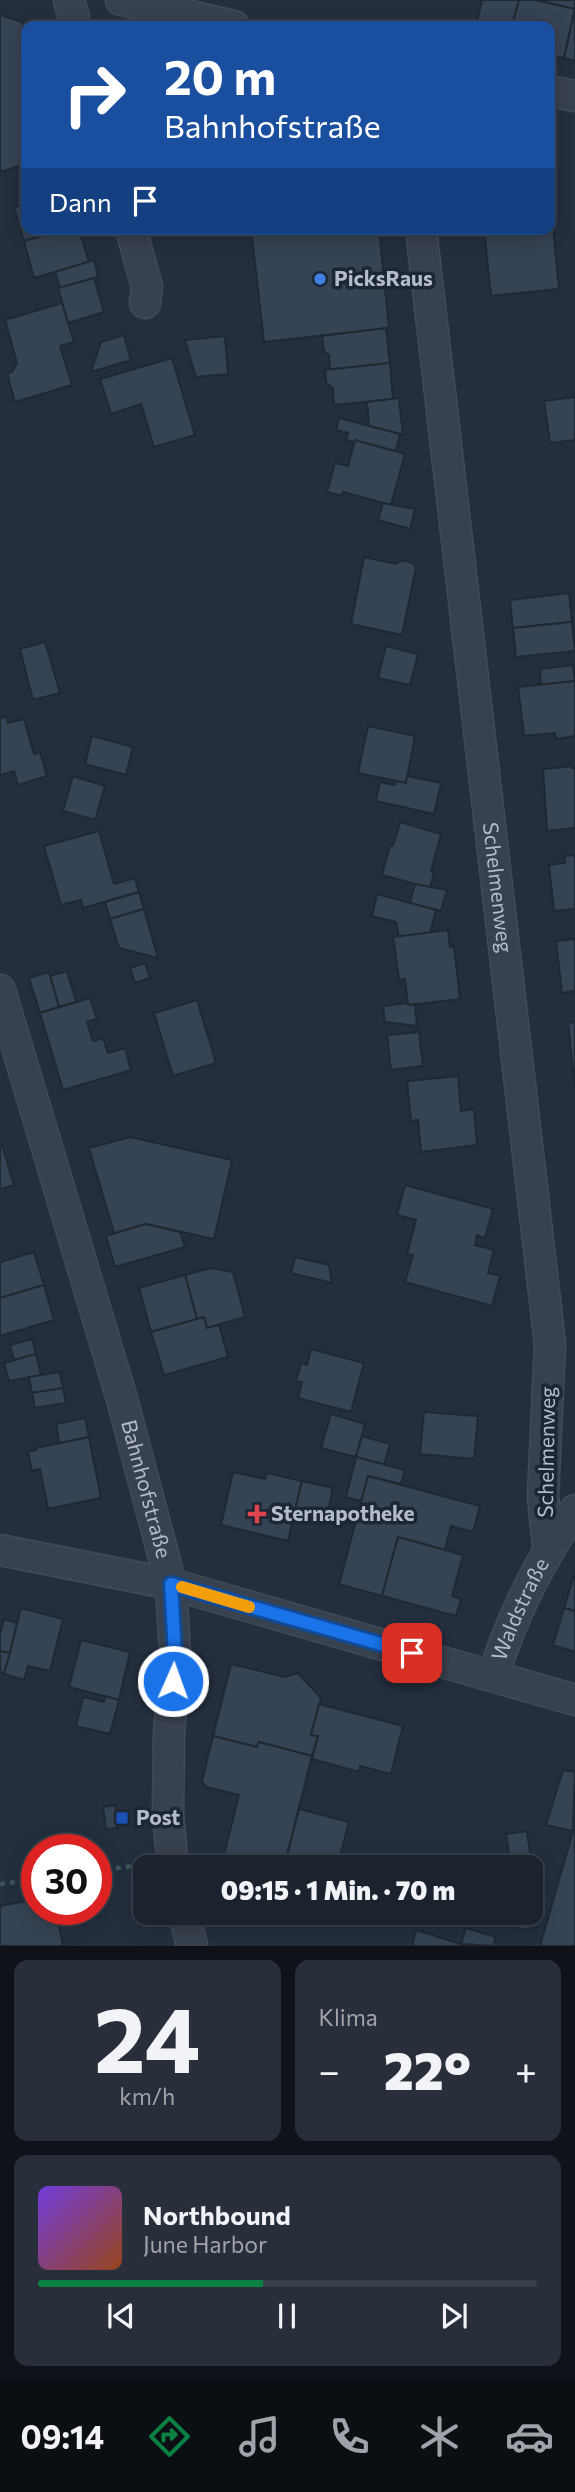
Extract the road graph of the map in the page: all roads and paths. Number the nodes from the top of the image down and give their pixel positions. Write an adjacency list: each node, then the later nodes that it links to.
1 (69, 0): 3 (street)
2 (121, 0): 4 (street)
3 (75, 21)
4 (212, 21)
5 (555, 92): 6 (street)
6 (575, 96)
7 (133, 235): 9 (street)
8 (422, 235): 13 (street, Schelmenweg)
9 (145, 303)
10 (0, 989): 14 (street, Bahnhofstraße)
11 (575, 1510): 13 (street, Waldstraße)
12 (0, 1549): 14 (street)
13 (548, 1549): 15 (street, Waldstraße)
14 (171, 1584): 15 (street, Bahnhofstraße); 17 (street)
15 (493, 1676): 16 (street, Bahnhofstraße)
16 (575, 1700)
17 (172, 1855)
18 (133, 1868): 19 (path)
19 (112, 1870)
20 (21, 1881): 21 (path)
21 (0, 1884)
22 (187, 1925): 23 (street)
23 (192, 1946)

